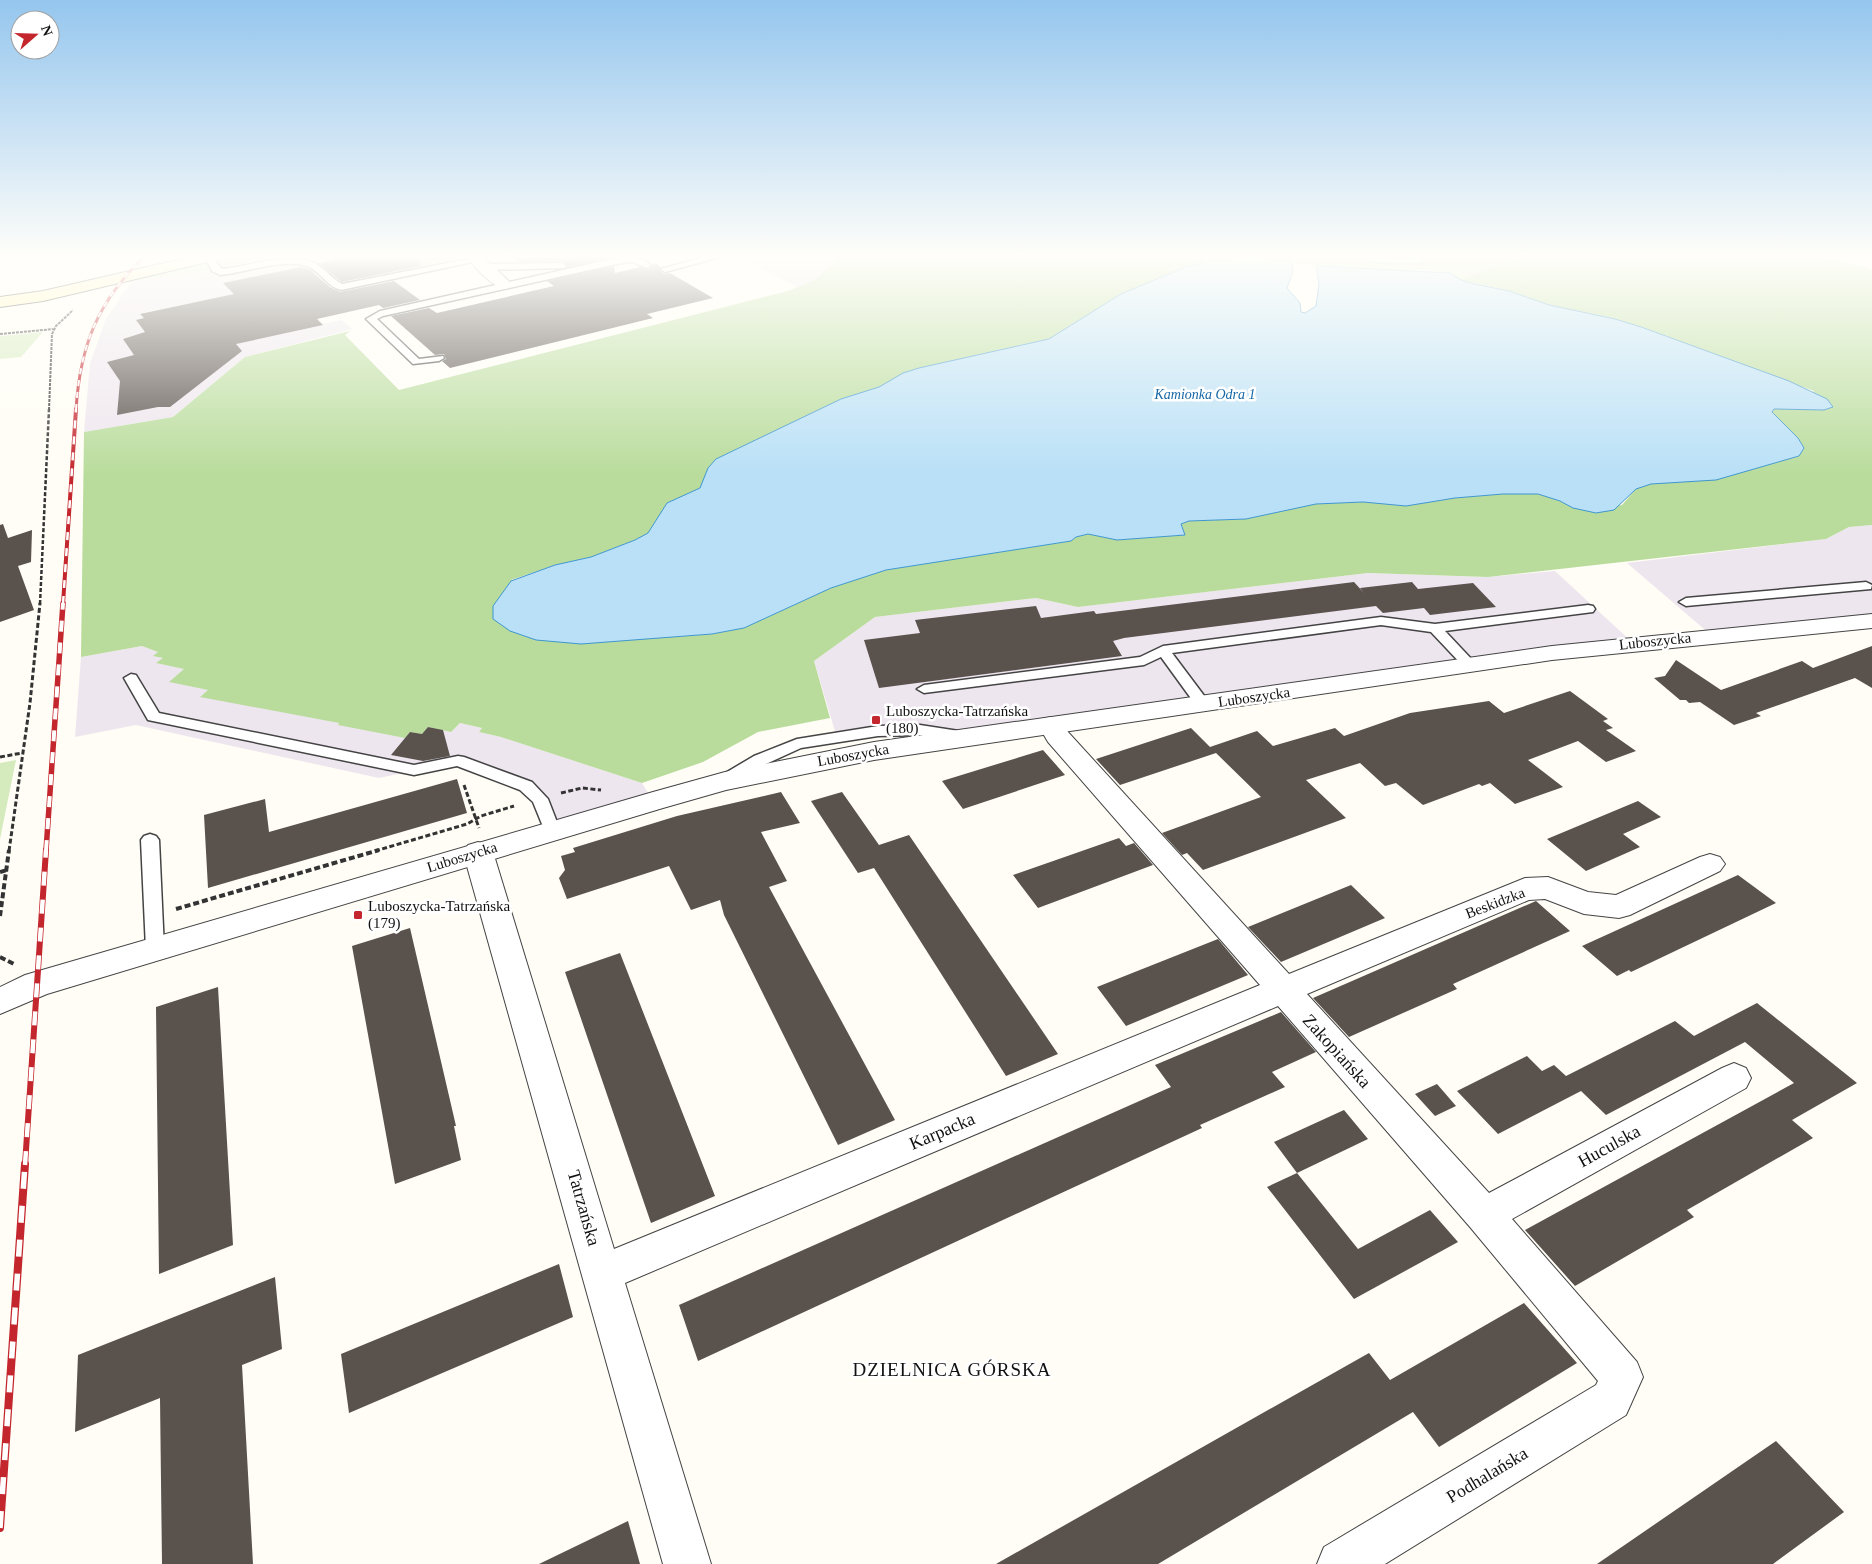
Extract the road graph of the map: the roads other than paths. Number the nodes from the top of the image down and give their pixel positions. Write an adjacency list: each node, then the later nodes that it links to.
1 (382, 329): 2 (lane)
2 (439, 358)
3 (1870, 587): 4 (lane)
4 (1686, 602)
5 (1588, 609): 7 (lane)
6 (1872, 622): 9 (street, Luboszycka)
7 (1435, 628): 8 (lane); 9 (lane)
8 (1163, 650): 11 (lane); 12 (lane)
9 (1470, 665): 12 (street, Luboszycka)
10 (131, 678): 14 (lane)
11 (924, 690)
12 (1203, 705): 13 (street, Luboszycka)
13 (1051, 726): 14 (street, Luboszycka); 20 (street, Zakopiańska)
14 (552, 830): 15 (street, Luboszycka)
15 (478, 836): 18 (street, Luboszycka); 24 (street, Tatrzańska)
16 (150, 840): 18 (lane)
17 (1710, 864): 20 (street, Beskidzka)
18 (155, 949): 19 (street, Luboszycka)
19 (19, 980): 21 (street, Luboszycka)
20 (1282, 989): 23 (street, Zakopiańska); 24 (street, Karpacka)
21 (0, 1001)
22 (1734, 1078): 23 (street, Huculska)
23 (1484, 1215): 25 (street, Zakopiańska)
24 (603, 1273): 26 (street, Tatrzańska)
25 (1622, 1377): 27 (street, Podhalańska)
26 (687, 1564)
27 (1341, 1564)

